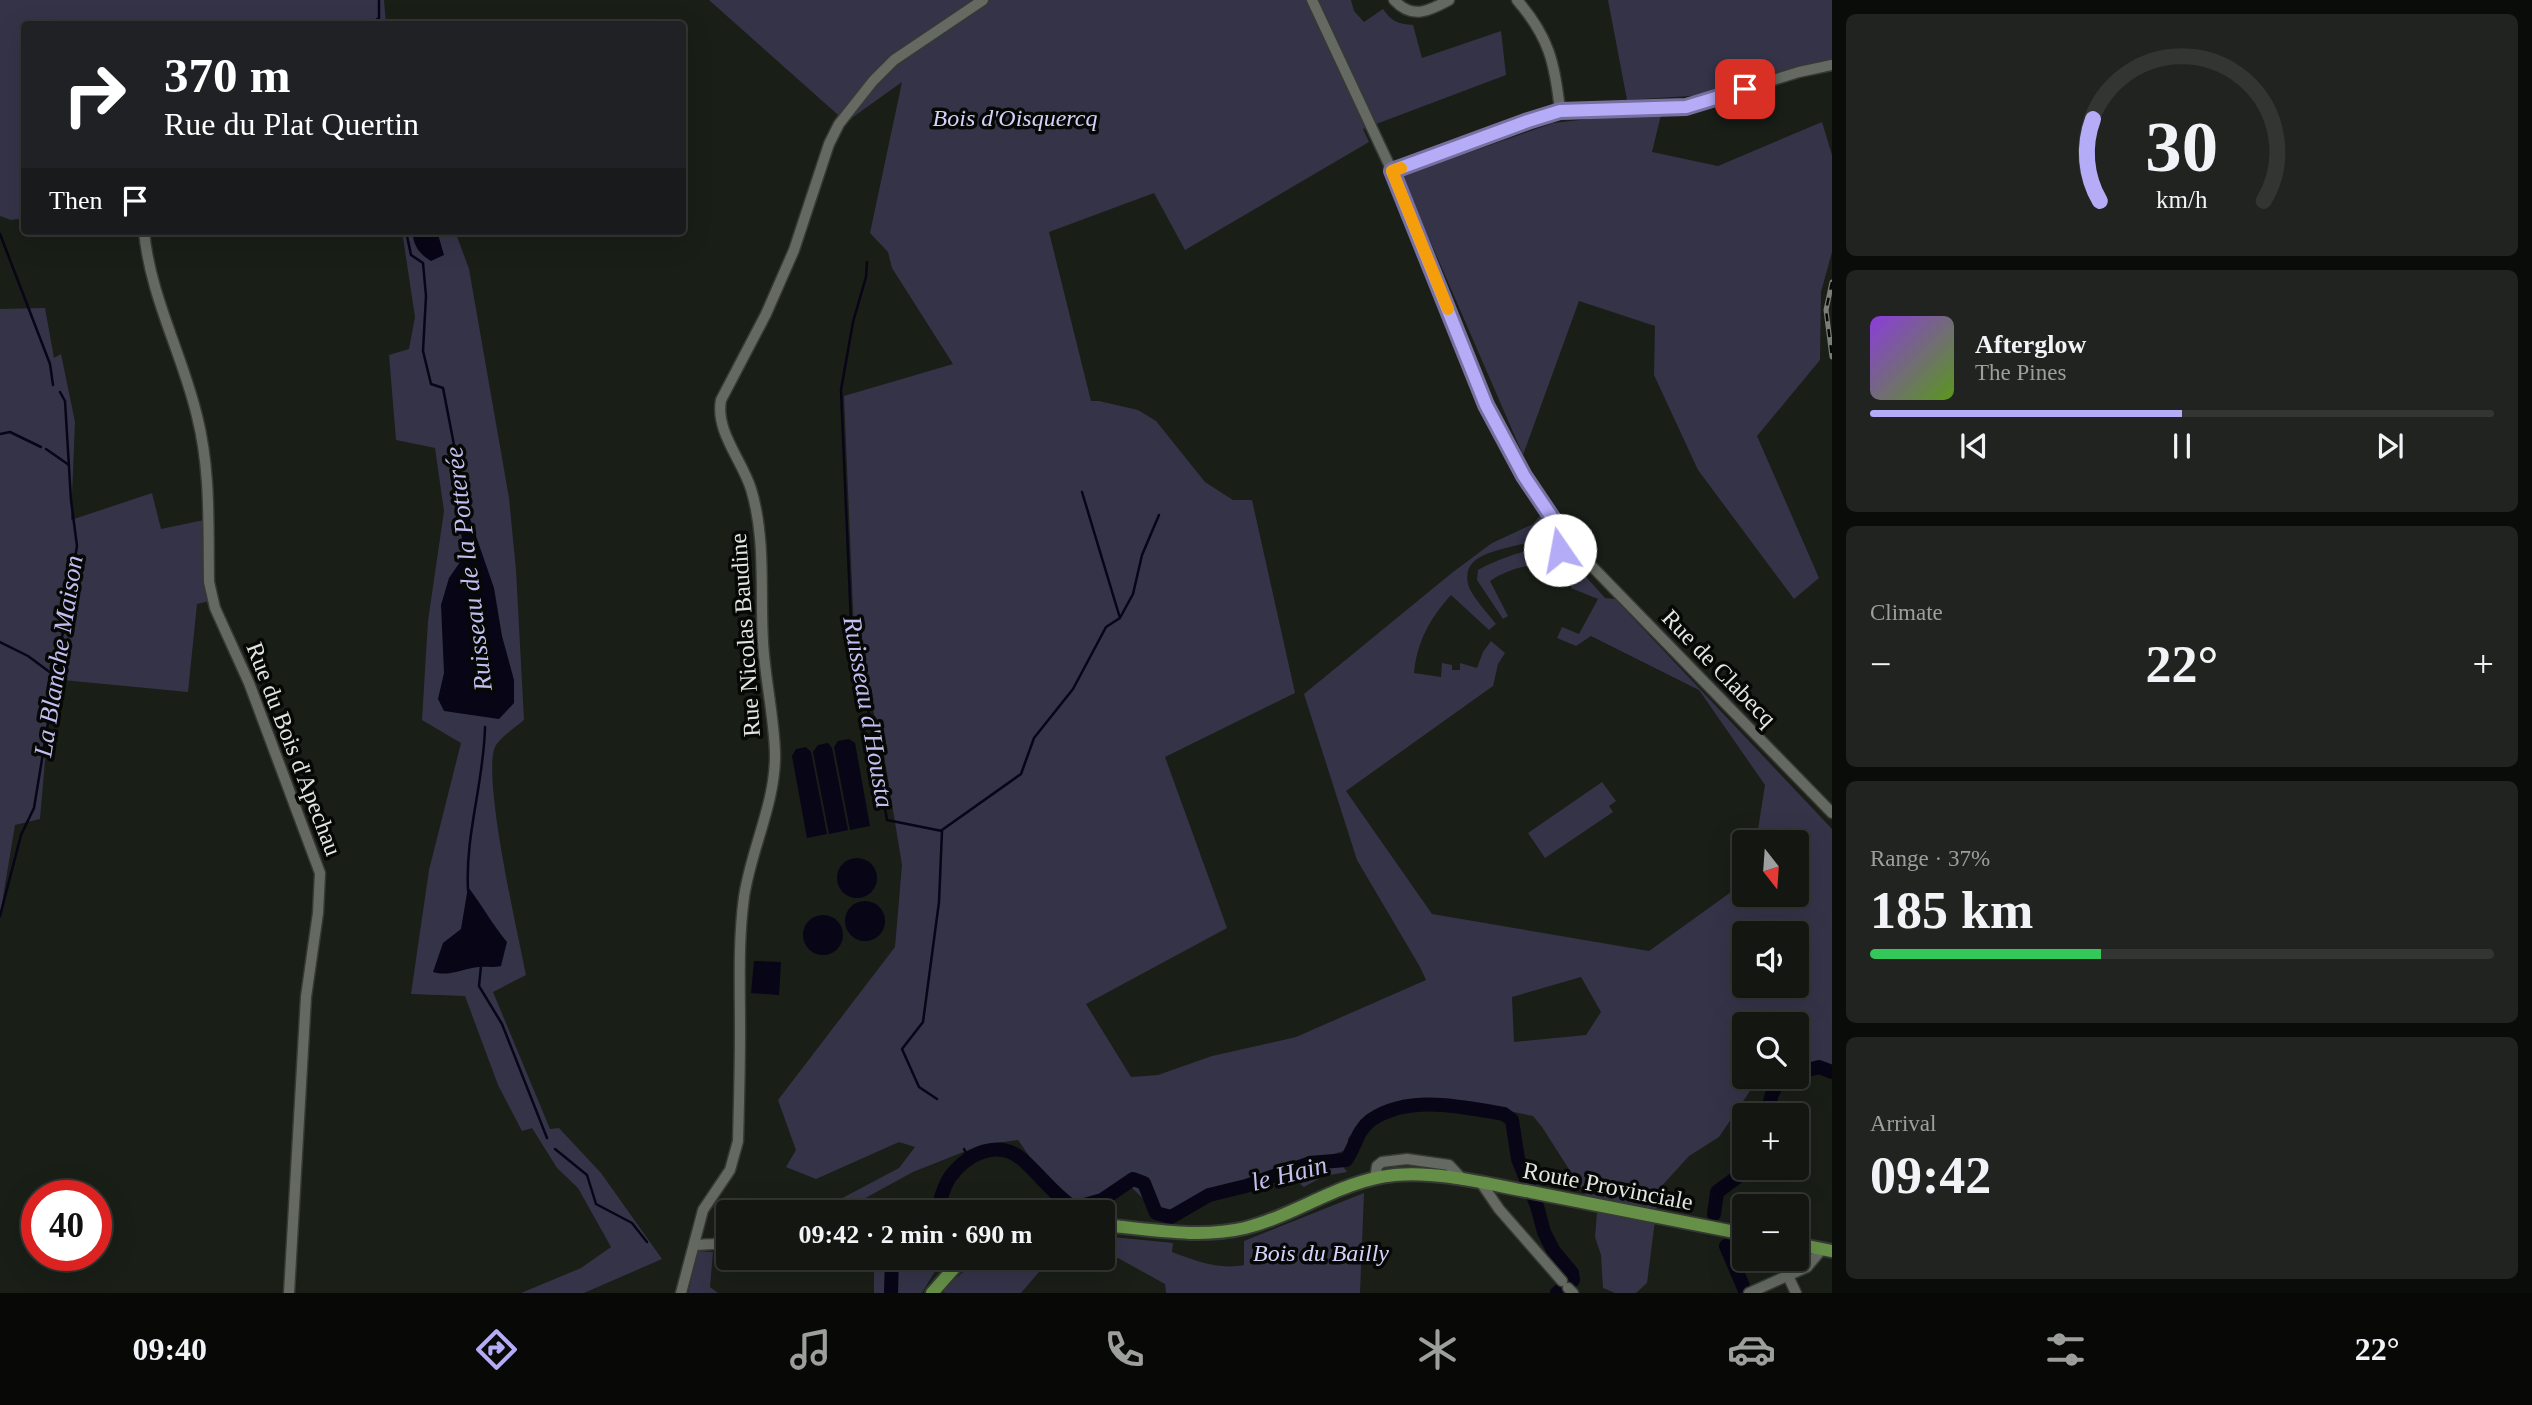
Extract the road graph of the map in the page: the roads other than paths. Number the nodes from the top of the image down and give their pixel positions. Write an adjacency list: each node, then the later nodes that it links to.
1 (983, 0): 17 (street, Rue Nicolas Baudine)
2 (1312, 0): 8 (street, Rue de Clabecq)
3 (1394, 0): 4 (street)
4 (1450, 0)
5 (1517, 0): 7 (street)
6 (1832, 65): 7 (street)
7 (1560, 111): 8 (street)
8 (1392, 171): 10 (street, Rue de Clabecq)
9 (145, 235): 23 (street, Rue du Bois d'Apechau)
10 (1561, 531): 11 (street, Rue de Clabecq); 11 (street, Rue de Clabecq)
11 (1577, 551): 12 (street, Rue de Clabecq)
12 (1832, 813)
13 (1482, 1184): 14 (main road, Route Provinciale); 15 (main road, Route Provinciale); 22 (street)
14 (1115, 1226)
15 (1732, 1231)
16 (716, 1243): 17 (street)
17 (694, 1245): 24 (street, Rue Nicolas Baudine)
18 (1809, 1246): 19 (main road)
19 (1827, 1250): 21 (street)
20 (952, 1270): 25 (main road)
21 (1787, 1276): 26 (street); 27 (street)
22 (1567, 1287)
23 (289, 1293)
24 (681, 1293)
25 (932, 1293)
26 (1749, 1293)
27 (1796, 1293)

